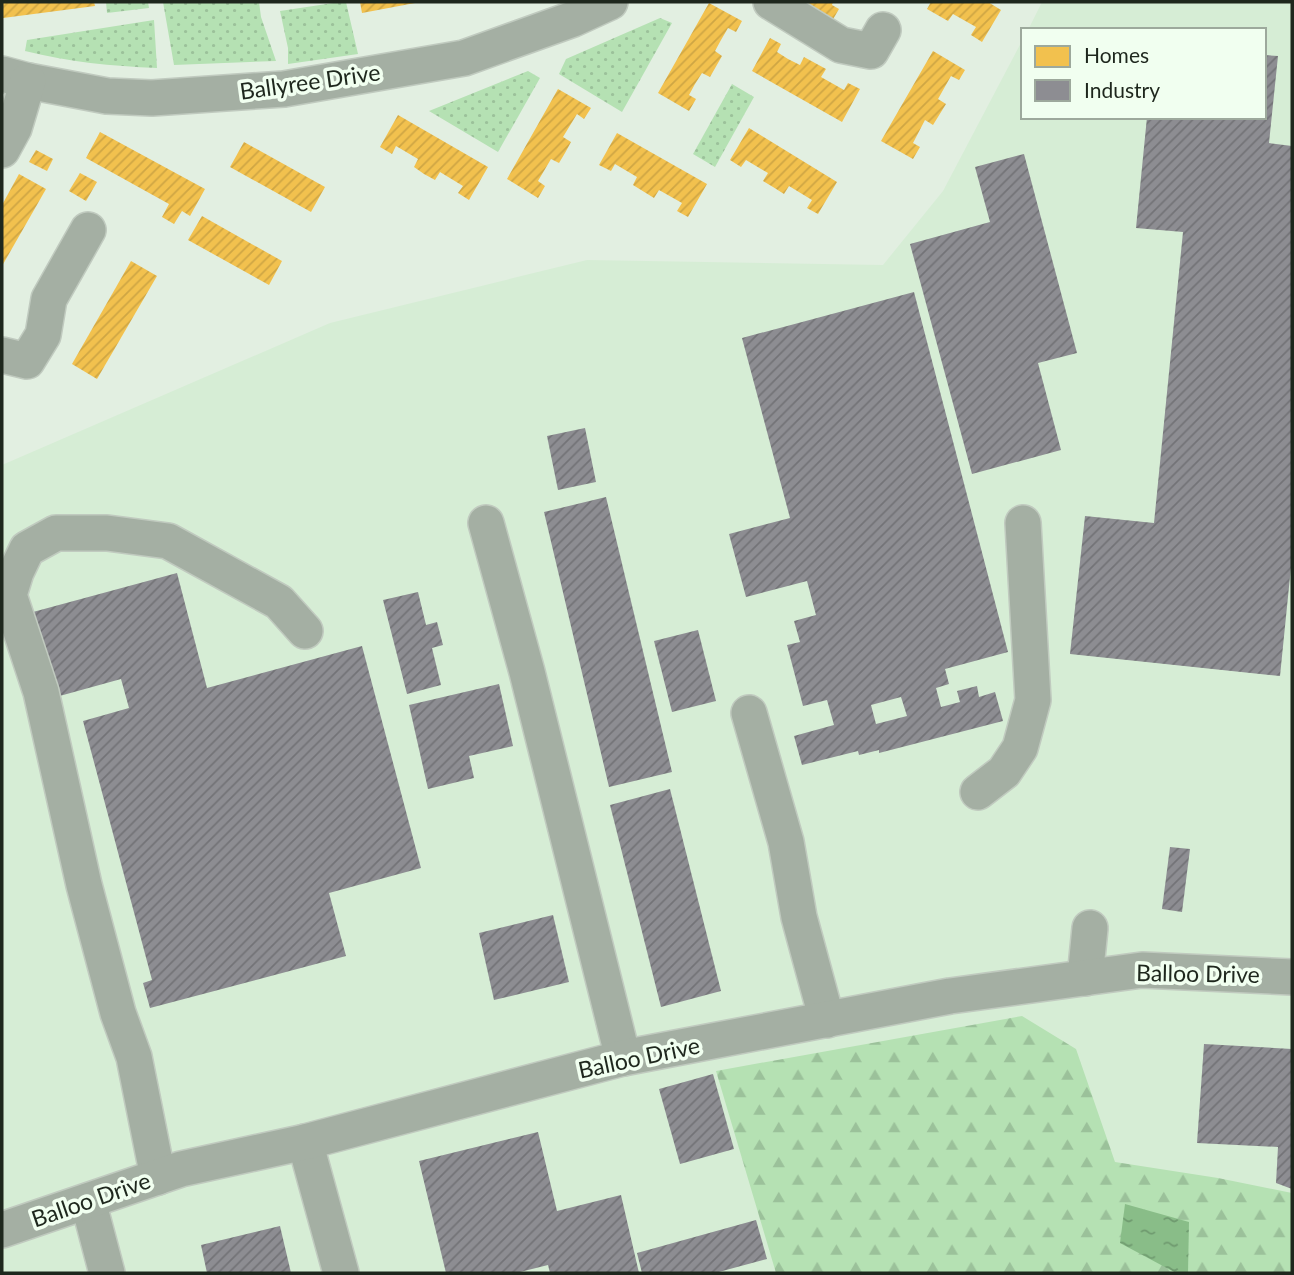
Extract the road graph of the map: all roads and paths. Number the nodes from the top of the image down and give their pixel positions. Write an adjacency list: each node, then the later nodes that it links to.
1 (610, 2): 4 (street, Ballyree Drive)
2 (771, 2): 3 (street)
3 (883, 30)
4 (15, 78): 5 (street)
5 (2, 150)
6 (88, 230): 7 (street)
7 (2, 355)
8 (486, 523): 17 (street)
9 (1023, 523): 12 (street)
10 (305, 631): 19 (street)
11 (749, 713): 16 (street)
12 (978, 792)
13 (1090, 928): 15 (street)
14 (1292, 977): 15 (street, Balloo Drive)
15 (1085, 978): 16 (street, Balloo Drive)
16 (827, 1020): 17 (street, Balloo Drive)
17 (623, 1058): 18 (street, Balloo Drive)
18 (305, 1142): 19 (street, Balloo Drive); 23 (street)
19 (158, 1177): 20 (street, Balloo Drive)
20 (88, 1201): 21 (street, Balloo Drive); 22 (street)
21 (2, 1230)
22 (107, 1273)
23 (341, 1273)

